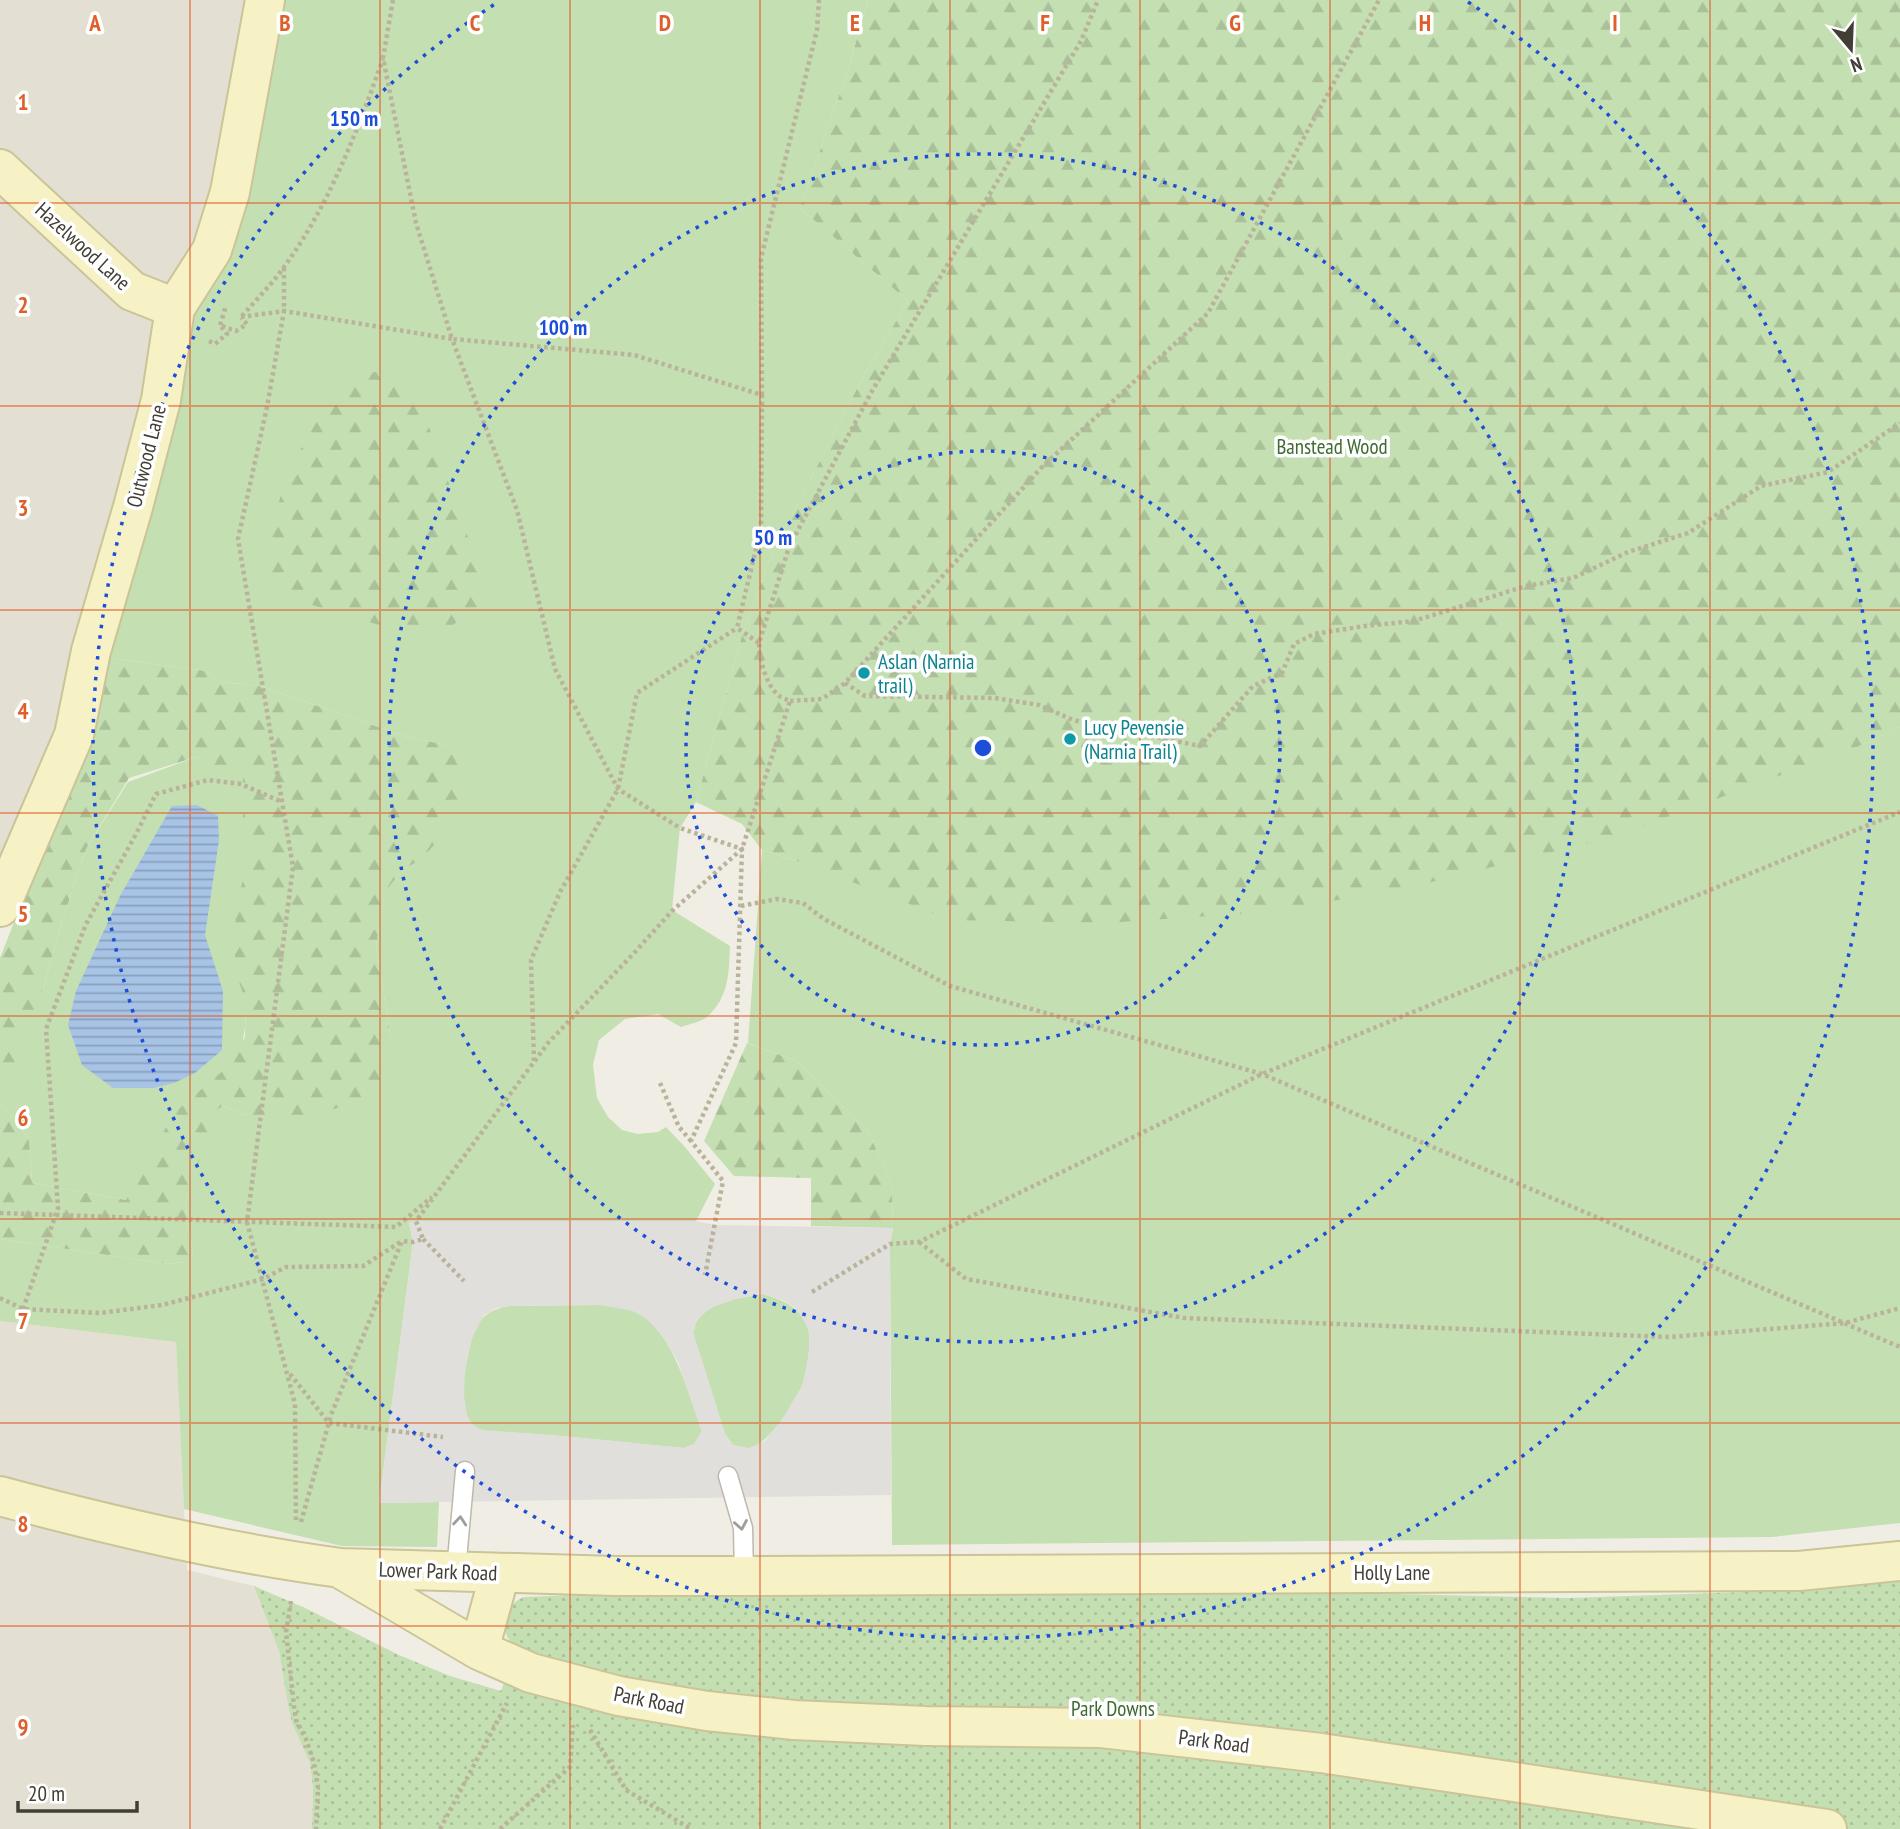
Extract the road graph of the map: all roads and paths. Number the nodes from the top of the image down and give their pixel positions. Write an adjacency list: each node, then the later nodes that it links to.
1 (265, 0): 9 (main road, Outwood Lane)
2 (393, 0): 6 (path)
3 (820, 0): 14 (path)
4 (1098, 0): 17 (path)
5 (1379, 0): 18 (path)
6 (383, 58): 8 (path); 13 (path)
7 (0, 169): 9 (main road, Hazelwood Lane)
8 (284, 268): 10 (path); 11 (path)
9 (176, 308): 25 (main road, Outwood Lane)
10 (284, 312): 11 (path); 13 (path); 21 (path)
11 (241, 317): 12 (path)
12 (220, 325)
13 (452, 340): 14 (path); 20 (path)
14 (762, 395): 16 (path)
15 (1900, 423): 18 (path)
16 (737, 628): 17 (path); 20 (path)
17 (759, 643): 19 (path)
18 (845, 683): 19 (path)
19 (789, 701): 23 (path)
20 (618, 789): 23 (path); 26 (path)
21 (282, 802): 32 (path); 33 (path)
22 (1900, 812): 27 (path)
23 (742, 849): 24 (path); 26 (path)
24 (741, 906): 27 (path); 29 (path)
25 (0, 907)
26 (534, 1061): 30 (path)
27 (1262, 1074): 36 (path); 44 (path)
28 (660, 1083): 29 (path)
29 (691, 1142): 37 (path)
30 (438, 1192): 33 (path); 34 (path)
31 (0, 1213): 32 (path)
32 (56, 1215): 33 (path); 43 (path)
33 (247, 1222): 38 (path)
34 (423, 1239): 35 (path); 39 (path)
35 (402, 1241): 38 (path); 47 (path)
36 (919, 1242): 40 (path); 44 (path)
37 (705, 1275)
38 (263, 1279): 43 (path); 46 (path)
39 (464, 1281)
40 (812, 1292)
41 (0, 1298): 43 (path)
42 (1900, 1308): 44 (path)
43 (23, 1309)
44 (1844, 1323): 45 (path)
45 (1900, 1347)
46 (287, 1371): 47 (path); 52 (path)
47 (329, 1423): 48 (path); 52 (path)
48 (443, 1437)
49 (465, 1471): 55 (lane, one-way to 49)
50 (728, 1476): 58 (lane, one-way to 58)
51 (0, 1496): 52 (main road, Lower Park Road)
52 (296, 1549): 54 (main road, Lower Park Road); 63 (path)
53 (1900, 1561): 57 (main road, Holly Lane)
54 (341, 1569): 55 (main road, Lower Park Road); 59 (main road, Park Road)
55 (456, 1571): 56 (main road, Lower Park Road)
56 (500, 1573): 58 (main road, Lower Park Road); 59 (main road)
57 (884, 1574): 58 (main road, Lower Park Road)
58 (744, 1576)
59 (479, 1650): 60 (main road, Park Road)
60 (531, 1673): 64 (path); 67 (main road, Park Road)
61 (574, 1716): 65 (path)
62 (587, 1725): 66 (path)
63 (316, 1829)
64 (440, 1829)
65 (500, 1829)
66 (691, 1829)
67 (1827, 1829)

